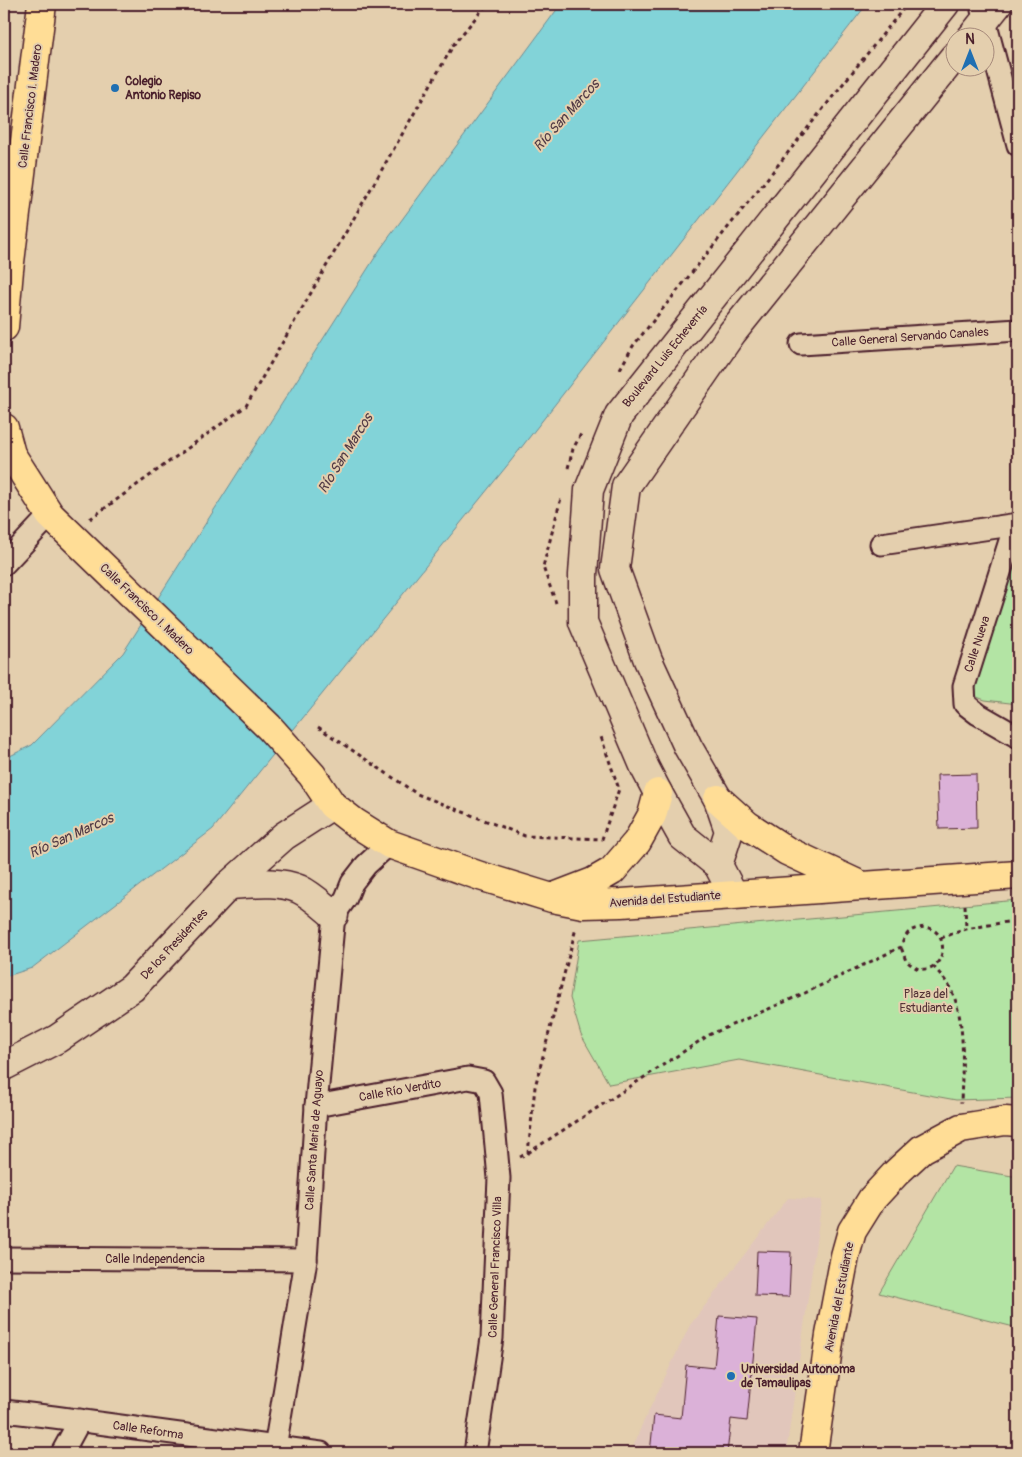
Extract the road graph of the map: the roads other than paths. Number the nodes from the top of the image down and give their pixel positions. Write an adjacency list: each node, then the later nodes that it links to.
1 (42, 4): 7 (main road, Calle Francisco I. Madero)
2 (945, 4): 16 (main road, Boulevard Luis Echeverría)
3 (983, 16): 5 (street)
4 (944, 69): 17 (main road)
5 (1011, 86): 6 (street)
6 (1018, 145)
7 (4, 327)
8 (1018, 330): 9 (street, Calle General Servando Canales)
9 (801, 344)
10 (4, 428): 11 (main road, Calle Francisco I. Madero)
11 (50, 515): 14 (street); 18 (main road, Calle Francisco I. Madero)
12 (1017, 524): 13 (street); 15 (street, Calle Nueva)
13 (881, 544)
14 (4, 564)
15 (1018, 736)
16 (658, 793): 20 (main road, Boulevard Luis Echeverría); 25 (main road)
17 (718, 799): 20 (main road); 23 (main road)
18 (332, 806): 19 (main road, Avenida del Estudiante); 22 (main road, De los Presidentes)
19 (389, 844): 25 (main road, Avenida del Estudiante); 26 (street, Calle Santa María de Aguayo)
20 (718, 865): 24 (main road, Boulevard Luis Echeverría)
21 (1018, 875): 23 (main road, Avenida del Estudiante)
22 (229, 885): 26 (main road); 27 (main road, De los Presidentes)
23 (863, 886): 24 (main road, Avenida del Estudiante)
24 (733, 894): 25 (main road, Avenida del Estudiante)
25 (552, 898)
26 (334, 915): 29 (street, Calle Santa María de Aguayo)
27 (4, 1066)
28 (484, 1081): 29 (street, Calle Río Verdito); 38 (street, Calle General Francisco Villa)
29 (316, 1106): 32 (street, Calle Santa María de Aguayo)
30 (1018, 1122): 39 (main road, Avenida del Estudiante)
31 (4, 1258): 32 (street, Calle Independencia)
32 (306, 1260): 35 (street, Calle Santa María de Aguayo)
33 (4, 1411): 34 (street, Calle Reforma)
34 (80, 1420): 35 (street, Calle Reforma); 36 (street)
35 (274, 1451): 37 (street, Calle Reforma)
36 (62, 1453)
37 (321, 1453)
38 (475, 1453)
39 (813, 1453)

